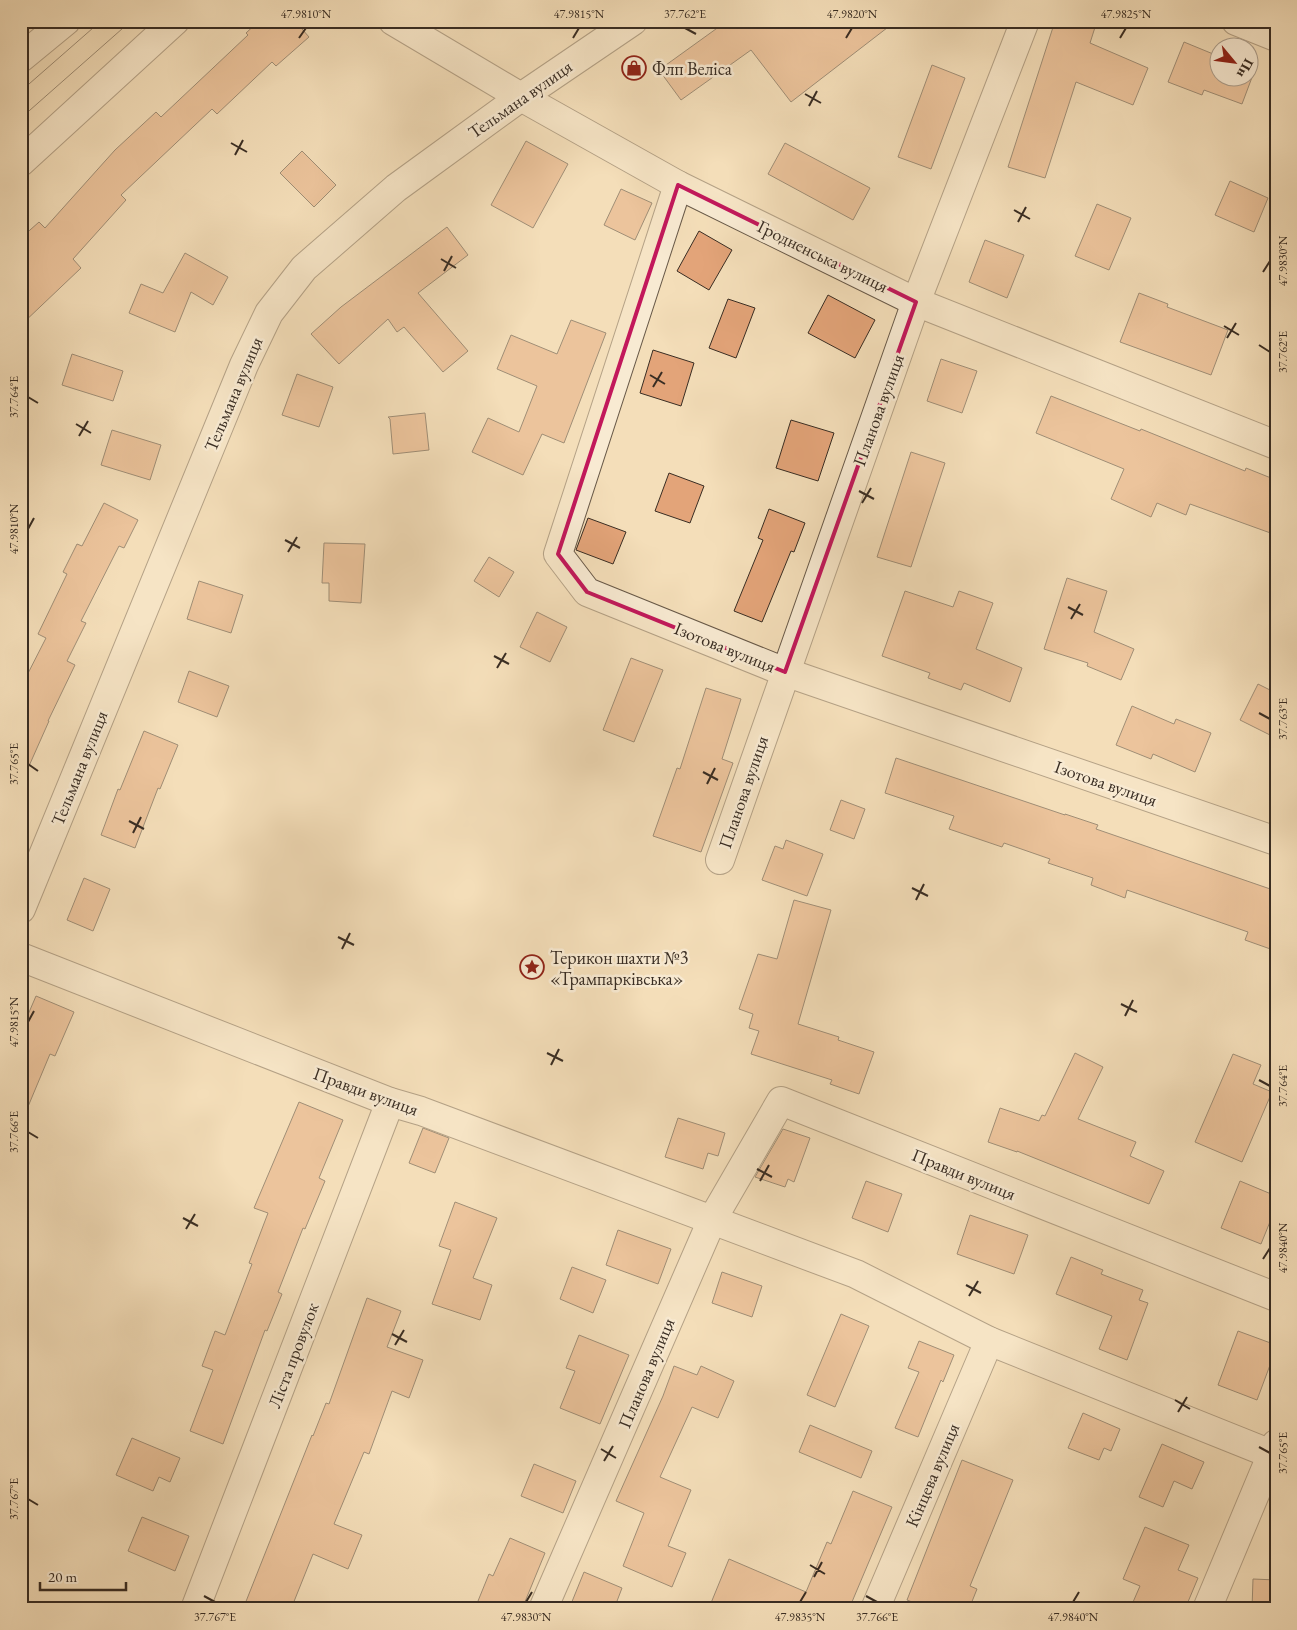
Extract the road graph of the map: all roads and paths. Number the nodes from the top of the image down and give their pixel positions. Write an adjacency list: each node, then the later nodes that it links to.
1 (66, 21): 8 (street)
2 (175, 21): 10 (street)
3 (392, 21): 9 (street, Гродненська вулиця)
4 (633, 21): 9 (street, Тельмана вулиця)
5 (1025, 21): 12 (street, Планова вулиця)
6 (1236, 21): 7 (street)
7 (1276, 37)
8 (21, 58)
9 (521, 97): 11 (street, Гродненська вулиця); 17 (street, Тельмана вулиця)
10 (21, 162)
11 (678, 185): 12 (street, Гродненська вулиця); 14 (street, Ізотова вулиця)
12 (916, 302): 13 (street, Гродненська вулиця); 14 (street, Планова вулиця)
13 (1276, 445)
14 (785, 672): 15 (street, Ізотова вулиця); 16 (street, Планова вулиця)
15 (1276, 841)
16 (720, 860)
17 (21, 909)
18 (21, 957): 19 (street, Правди вулиця)
19 (390, 1102): 20 (street, Правди вулиця); 24 (street, Ліста провулок)
20 (712, 1220): 21 (street, Правди вулиця); 22 (street, Правди вулиця); 25 (street, Планова вулиця)
21 (1276, 1297)
22 (989, 1341): 23 (street, Правди вулиця); 26 (street, Кінцева вулиця)
23 (1274, 1451): 27 (street)
24 (195, 1609)
25 (543, 1609)
26 (875, 1609)
27 (1207, 1609)

